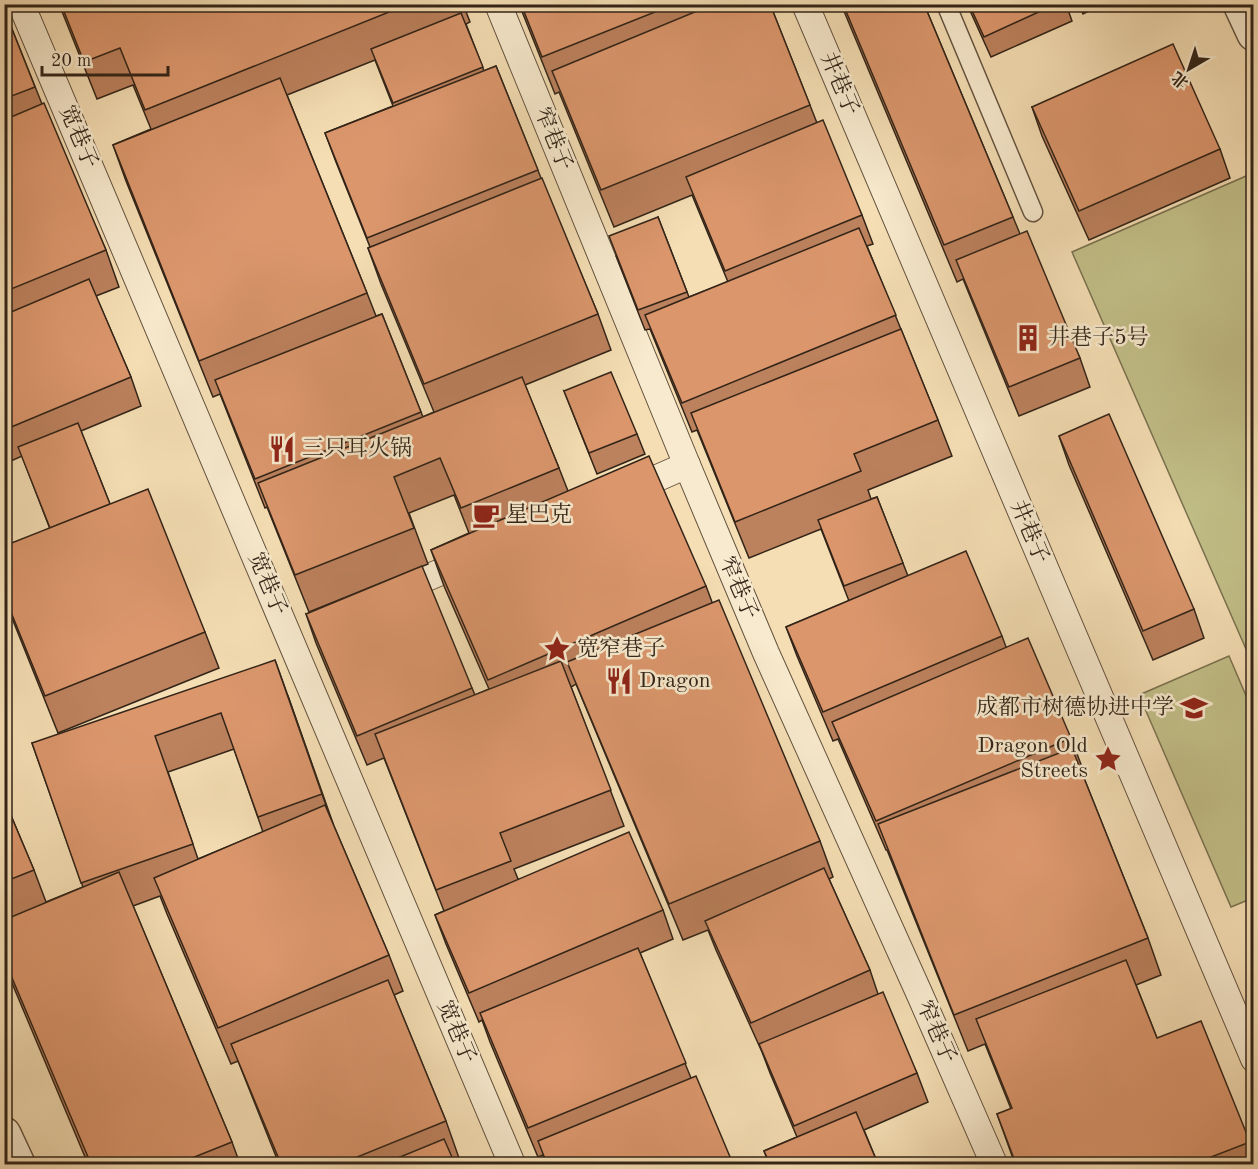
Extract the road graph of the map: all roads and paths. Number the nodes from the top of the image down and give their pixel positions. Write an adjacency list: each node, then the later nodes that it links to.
1 (21, 4): 15 (street, 宽巷子)
2 (498, 4): 8 (street, 窄巷子)
3 (805, 4): 12 (street, 井巷子)
4 (946, 4): 7 (lane)
5 (1240, 4): 6 (street)
6 (1254, 34)
7 (1033, 212)
8 (687, 465): 9 (street); 16 (street, 窄巷子)
9 (612, 498)
10 (494, 549): 11 (street)
11 (375, 600)
12 (1254, 1059)
13 (4, 1134): 14 (street)
14 (18, 1164)
15 (512, 1164)
16 (994, 1164)

